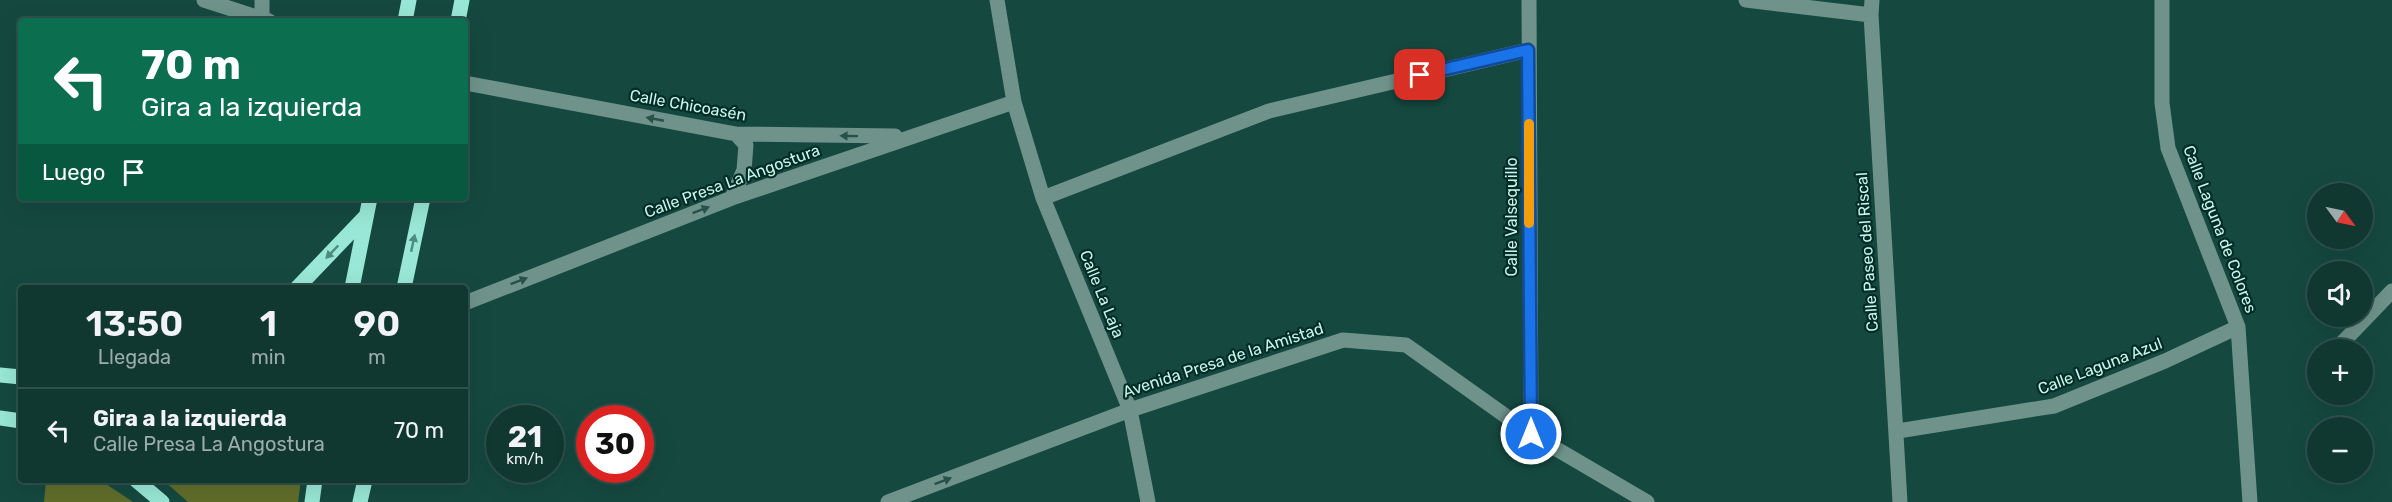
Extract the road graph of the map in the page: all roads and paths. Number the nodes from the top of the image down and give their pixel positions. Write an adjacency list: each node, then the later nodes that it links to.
1 (204, 0): 10 (street)
2 (262, 0): 11 (street)
3 (409, 0): 12 (main road)
4 (462, 0): 13 (main road)
5 (996, 0): 16 (street, Calle La Laja)
6 (1529, 0): 14 (street, Calle Valsequillo)
7 (1746, 0): 9 (street)
8 (2162, 0): 29 (street, Calle Laguna de Colores)
9 (1871, 7): 36 (street, Calle Paseo del Riscal)
10 (260, 18)
11 (266, 18)
12 (406, 18)
13 (459, 18)
14 (1528, 50): 20 (street); 37 (street, Calle Valsequillo)
15 (468, 84): 17 (street, Calle Chicoasén, one-way to 15)
16 (1014, 102): 18 (street, Calle Presa La Angostura); 20 (street, Calle La Laja)
17 (736, 134): 18 (street, Calle Chicoasén, one-way to 17); 19 (street)
18 (908, 136): 19 (street, Calle Presa La Angostura)
19 (732, 198): 28 (street, Calle Presa La Angostura, one-way to 19)
20 (1043, 198): 33 (street, Calle La Laja)
21 (369, 201): 23 (main road)
22 (422, 201): 26 (main road, one-way to 22)
23 (366, 216): 24 (main road, one-way to 24); 25 (main road)
24 (300, 285)
25 (353, 285)
26 (405, 285)
27 (2392, 291): 30 (street)
28 (468, 302)
29 (2238, 327): 36 (street, Calle Laguna Azul); 48 (street, Calle Laguna de Colores)
30 (2346, 339)
31 (0, 375): 32 (main road)
32 (18, 377)
33 (1130, 410): 37 (street, Avenida Presa de la Amistad); 44 (street, Avenida Presa de la Amistad, one-way to 33); 45 (street, Calle La Laja)
34 (0, 418): 35 (main road)
35 (18, 421)
36 (1898, 431): 47 (street, Calle Paseo del Riscal)
37 (1531, 434): 46 (street, Avenida Presa de la Amistad)
38 (140, 483): 41 (main road)
39 (315, 483): 42 (main road)
40 (364, 483): 43 (main road)
41 (162, 502)
42 (312, 502)
43 (360, 502)
44 (888, 502)
45 (1148, 502)
46 (1647, 502)
47 (1900, 502)
48 (2250, 502)

